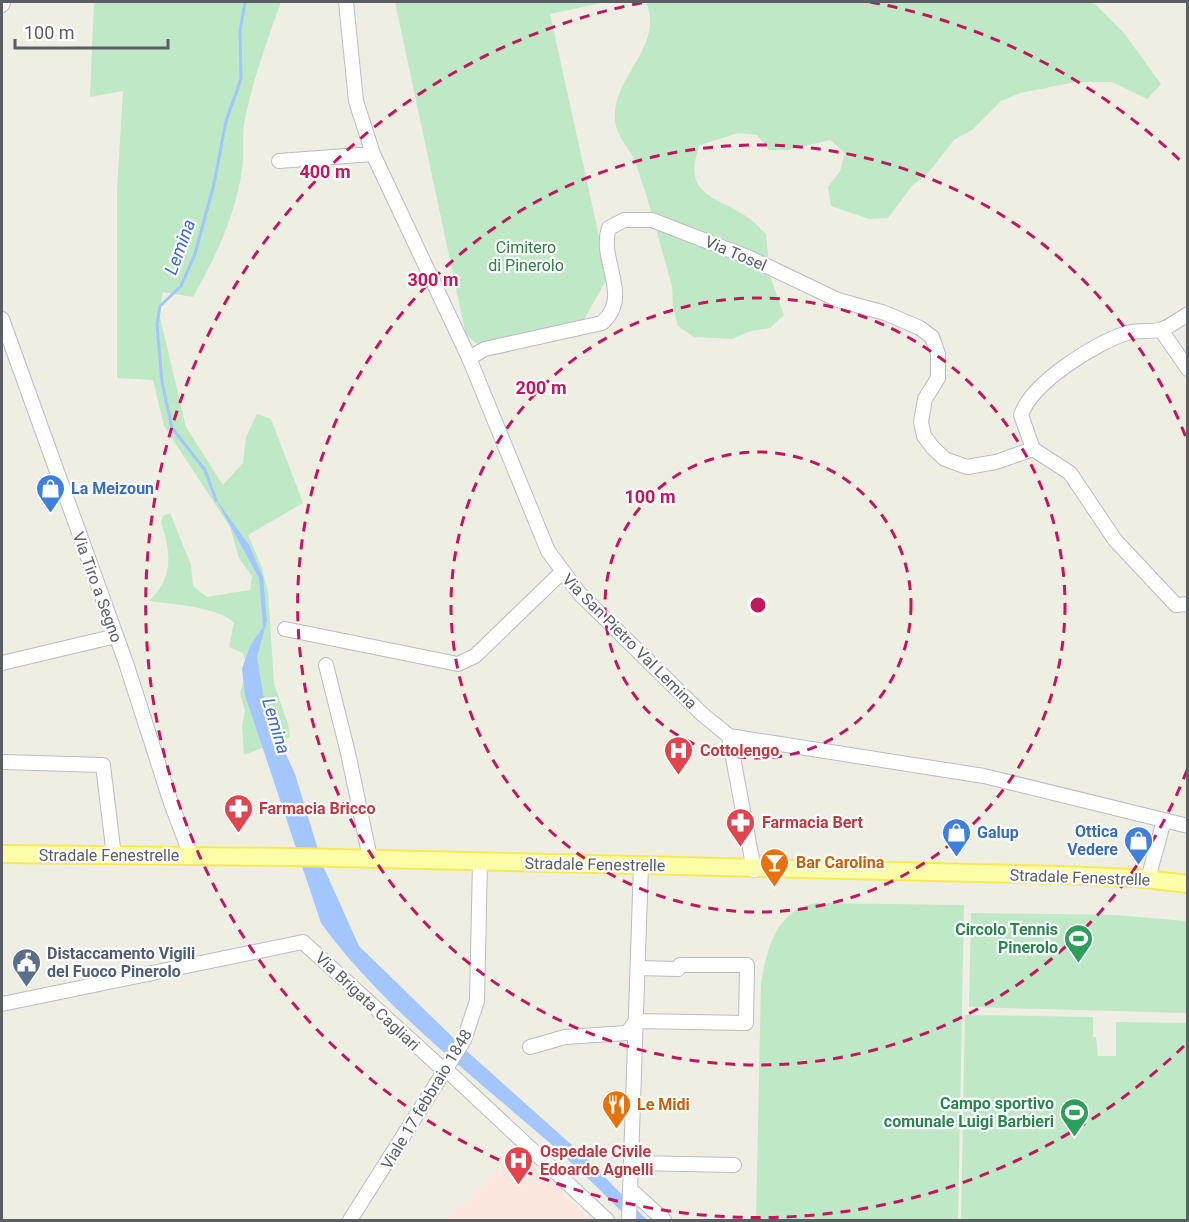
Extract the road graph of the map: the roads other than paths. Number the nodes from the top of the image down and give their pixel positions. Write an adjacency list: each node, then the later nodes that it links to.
1 (346, 2): 2 (street, Via San Pietro Val Lemina)
2 (373, 154): 3 (street); 7 (street, Via San Pietro Val Lemina)
3 (279, 160)
4 (1188, 314): 6 (street)
5 (2, 319): 13 (street, Via Tiro a Segno)
6 (1161, 330): 8 (street); 9 (street)
7 (469, 358): 9 (street, Via Tosel); 10 (street, Via San Pietro Val Lemina)
8 (1188, 369)
9 (1033, 448): 11 (street)
10 (562, 572): 12 (street); 16 (street, Via San Pietro Val Lemina)
11 (1188, 604)
12 (285, 629)
13 (116, 636): 14 (street); 22 (street, Via Tiro a Segno)
14 (2, 663)
15 (326, 665): 23 (street)
16 (729, 736): 18 (street); 26 (street)
17 (2, 762): 21 (street)
18 (1164, 820): 19 (street); 27 (street)
19 (1188, 826)
20 (2, 854): 21 (main road, Stradale Fenestrelle)
21 (114, 856): 22 (main road, Stradale Fenestrelle)
22 (191, 856): 23 (main road, Stradale Fenestrelle)
23 (370, 858): 24 (main road, Stradale Fenestrelle)
24 (480, 862): 25 (main road, Stradale Fenestrelle); 33 (street, Viale 17 febbraio 1848)
25 (641, 865): 26 (main road, Stradale Fenestrelle); 29 (street)
26 (754, 870): 27 (main road, Stradale Fenestrelle)
27 (1148, 879): 28 (main road, Stradale Fenestrelle)
28 (1188, 884)
29 (638, 968): 31 (street); 31 (street)
30 (2, 1004): 33 (street, Via Brigata Cagliari)
31 (636, 1021): 32 (street); 34 (street)
32 (530, 1047)
33 (448, 1067): 37 (street, Viale 17 febbraio 1848); 38 (street, Via Brigata Cagliari)
34 (633, 1162): 35 (street); 36 (street)
35 (734, 1165)
36 (631, 1195): 39 (street); 40 (street)
37 (350, 1221)
38 (607, 1221)
39 (629, 1221)
40 (664, 1221)

